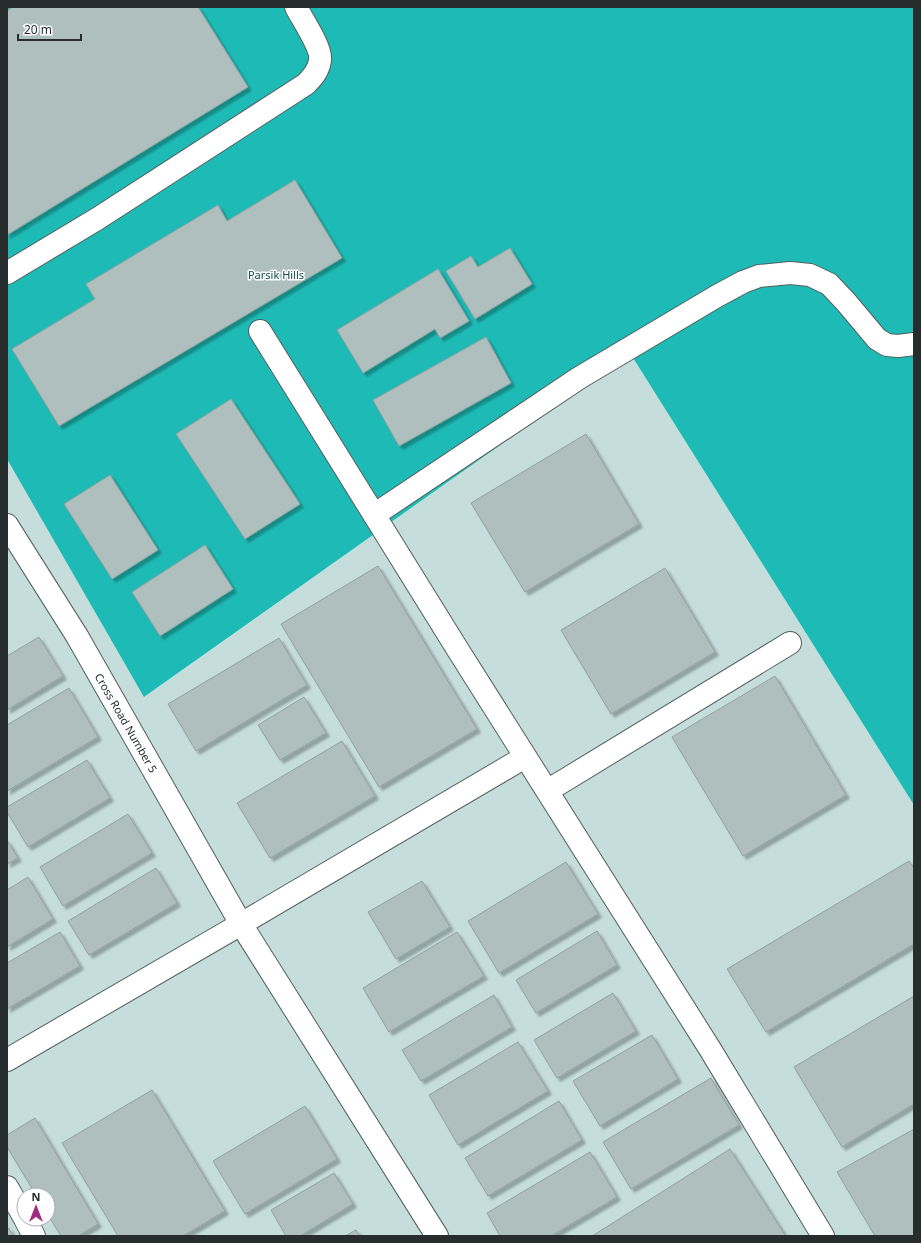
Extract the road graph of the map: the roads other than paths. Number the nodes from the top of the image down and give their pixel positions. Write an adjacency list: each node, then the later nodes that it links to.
1 (296, 7): 2 (street)
2 (7, 273)
3 (260, 331): 5 (street)
4 (914, 344): 5 (street)
5 (374, 515): 8 (street)
6 (7, 525): 10 (street, Cross Road Number 5)
7 (790, 643): 9 (street)
8 (525, 757): 9 (street); 10 (street)
9 (547, 791): 17 (street)
10 (241, 924): 11 (street); 16 (street, Cross Road Number 5)
11 (7, 1060)
12 (7, 1187): 13 (street)
13 (16, 1203)
14 (29, 1227): 15 (street)
15 (34, 1236)
16 (438, 1236)
17 (822, 1236)

